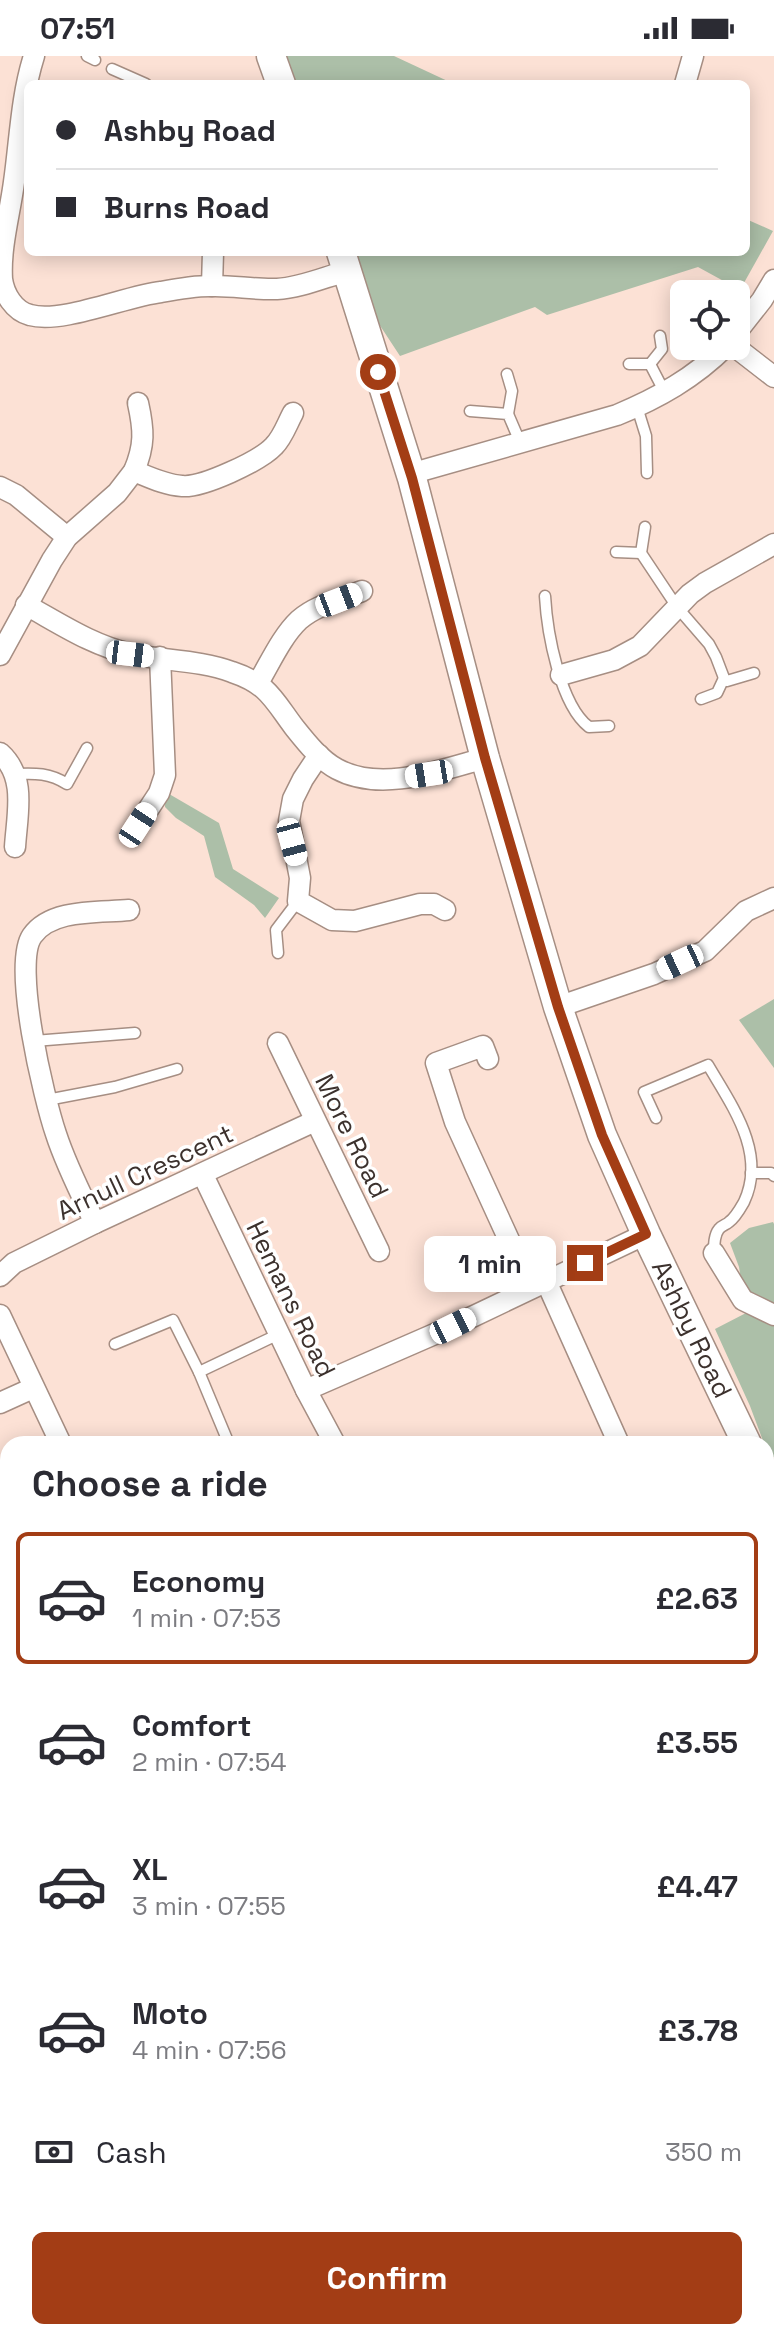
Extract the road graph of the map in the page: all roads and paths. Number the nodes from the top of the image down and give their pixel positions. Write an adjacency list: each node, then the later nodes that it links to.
1 (34, 56): 4 (street)
2 (693, 56): 6 (street)
3 (112, 69): 5 (lane)
4 (27, 80)
5 (137, 80)
6 (686, 80)
7 (24, 94): 11 (street)
8 (213, 256): 11 (street)
9 (344, 261): 11 (street); 29 (street, Ashby Road)
10 (774, 280): 12 (street)
11 (212, 286)
12 (750, 315)
13 (660, 336): 17 (lane)
14 (750, 358): 19 (street)
15 (713, 360): 20 (street)
16 (629, 364): 17 (lane)
17 (650, 364): 20 (lane)
18 (507, 374): 25 (lane)
19 (774, 377)
20 (665, 393): 22 (street)
21 (138, 403): 27 (street)
22 (637, 407): 26 (street); 28 (lane)
23 (470, 411): 25 (lane)
24 (293, 413): 27 (street)
25 (508, 414): 26 (lane)
26 (520, 442): 29 (street)
27 (134, 471): 32 (street)
28 (647, 473)
29 (410, 474): 51 (street, Ashby Road)
30 (0, 487): 32 (street)
31 (645, 527): 35 (lane)
32 (67, 537): 38 (street)
33 (774, 544): 39 (street)
34 (616, 552): 35 (lane)
35 (641, 553): 39 (lane)
36 (362, 591): 45 (street)
37 (545, 596): 43 (lane)
38 (26, 605): 40 (street); 41 (street)
39 (677, 607): 43 (street); 44 (lane)
40 (0, 655)
41 (160, 657): 45 (street); 53 (street)
42 (754, 673): 44 (lane)
43 (561, 675): 47 (lane)
44 (724, 678): 46 (lane)
45 (258, 683): 50 (street)
46 (701, 699)
47 (609, 726)
48 (87, 748): 52 (lane)
49 (0, 753): 52 (street)
50 (319, 755): 51 (street); 56 (street)
51 (485, 758): 60 (street, Ashby Road)
52 (16, 774): 54 (street)
53 (138, 825)
54 (15, 847)
55 (774, 898): 60 (street)
56 (298, 901): 58 (street); 59 (lane)
57 (129, 910): 62 (street)
58 (445, 910)
59 (278, 953)
60 (558, 1007): 73 (street, Ashby Road)
61 (135, 1033): 62 (lane)
62 (34, 1041): 66 (street)
63 (278, 1043): 68 (street, More Road)
64 (488, 1059): 77 (street)
65 (177, 1069): 66 (lane)
66 (47, 1100): 72 (street)
67 (656, 1118): 69 (lane)
68 (315, 1121): 70 (street, Arnull Crescent); 74 (street, More Road)
69 (751, 1173): 71 (lane); 75 (lane)
70 (203, 1175): 72 (street, Arnull Crescent); 80 (street, Hemans Road)
71 (774, 1176)
72 (95, 1223): 76 (street, Arnull Crescent)
73 (646, 1234): 77 (street); 90 (street, Ashby Road)
74 (379, 1251)
75 (714, 1253): 79 (street)
76 (0, 1276)
77 (538, 1285): 84 (street); 89 (street)
78 (0, 1315): 83 (street)
79 (774, 1315)
80 (279, 1334): 82 (lane); 84 (street, Hemans Road)
81 (115, 1344): 82 (lane)
82 (199, 1372): 87 (lane)
83 (33, 1388): 85 (street); 86 (street)
84 (306, 1390): 88 (street, Hemans Road)
85 (0, 1403)
86 (57, 1436)
87 (226, 1436)
88 (331, 1436)
89 (615, 1436)
90 (743, 1436)

